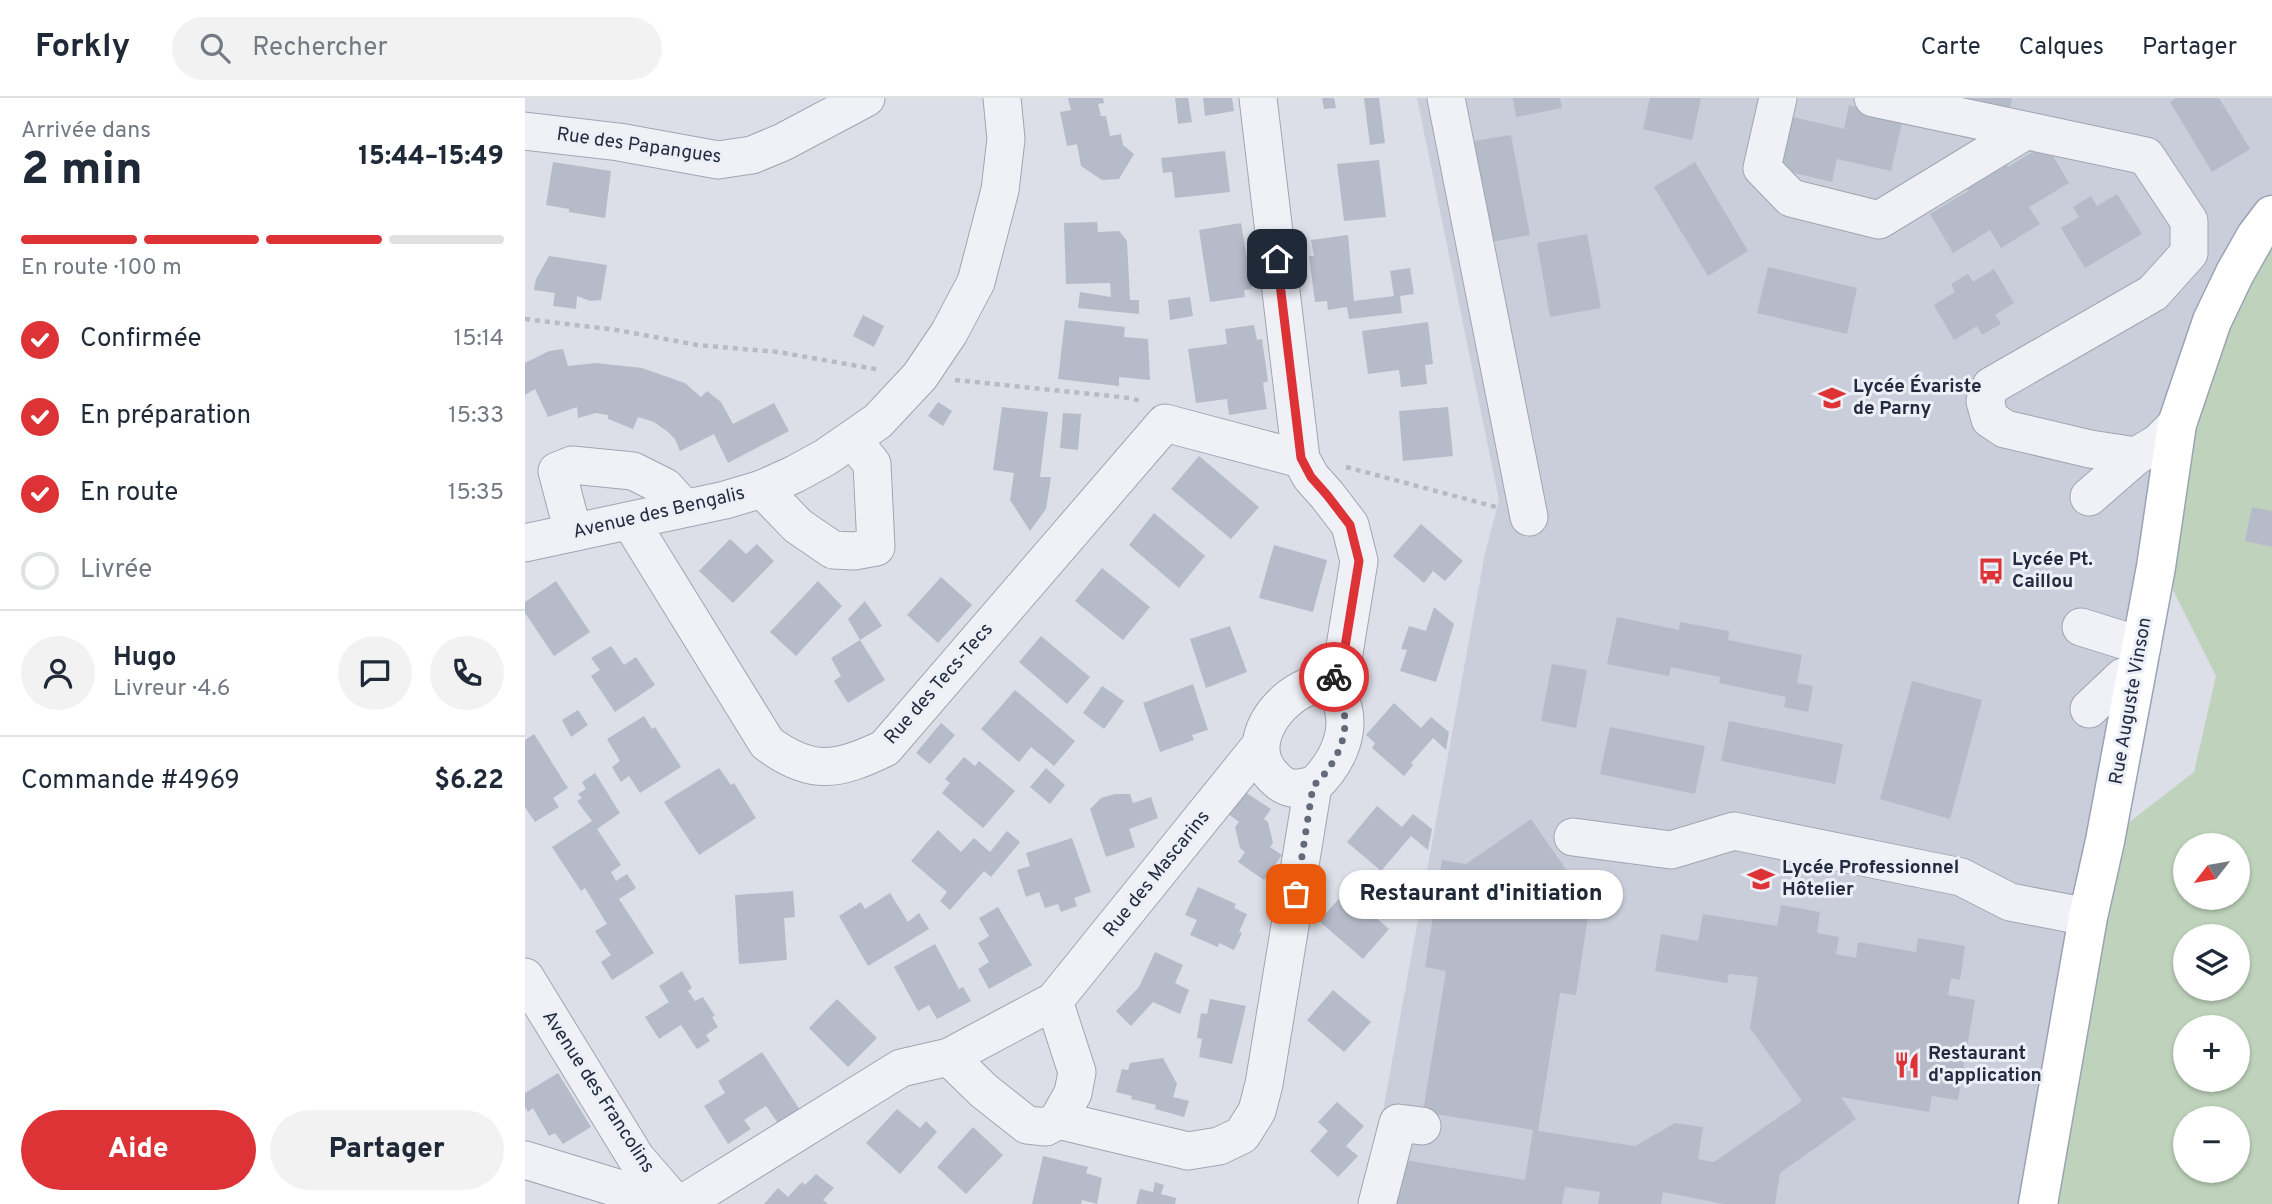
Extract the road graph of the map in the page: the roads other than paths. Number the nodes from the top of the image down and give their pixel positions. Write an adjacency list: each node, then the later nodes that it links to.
1 (866, 98): 7 (street, Rue des Papangues)
2 (1002, 98): 11 (street, Avenue des Bengalis)
3 (1258, 98): 13 (street)
4 (1446, 98): 17 (street)
5 (1778, 98): 8 (street)
6 (1873, 98): 8 (street)
7 (525, 131)
8 (2025, 131): 12 (street)
9 (2272, 215): 10 (main road, Rue Auguste Vinson)
10 (2177, 424): 12 (street); 22 (main road, Rue Auguste Vinson)
11 (853, 440): 14 (street, Avenue des Bengalis); 14 (street)
12 (2136, 456): 15 (street)
13 (1301, 458): 18 (street, Rue des Tecs-Tecs); 23 (street)
14 (762, 489): 16 (street, Avenue des Bengalis)
15 (2089, 497)
16 (684, 508): 18 (street, Avenue des Bengalis); 19 (street)
17 (1529, 517)
18 (630, 522): 19 (street, Avenue des Bengalis)
19 (573, 532): 20 (street, Avenue des Bengalis)
20 (525, 543)
21 (2081, 627): 22 (street)
22 (2139, 661): 24 (street); 28 (main road, Rue Auguste Vinson)
23 (1330, 685): 25 (street, Rue des Mascarins); 26 (street)
24 (2089, 709)
25 (1260, 746): 26 (street); 30 (street, Rue des Mascarins)
26 (1313, 786): 32 (street)
27 (1573, 837): 28 (street)
28 (2088, 916): 39 (main road, Rue Auguste Vinson)
29 (525, 977): 36 (street, Avenue des Francolins)
30 (1054, 1002): 31 (street, Rue des Mascarins); 32 (street)
31 (949, 1057): 32 (street); 37 (street, Rue des Mascarins)
32 (1058, 1120)
33 (1422, 1126): 38 (street)
34 (525, 1160): 35 (street)
35 (670, 1204)
36 (675, 1204)
37 (682, 1204)
38 (1377, 1204)
39 (2038, 1204)

